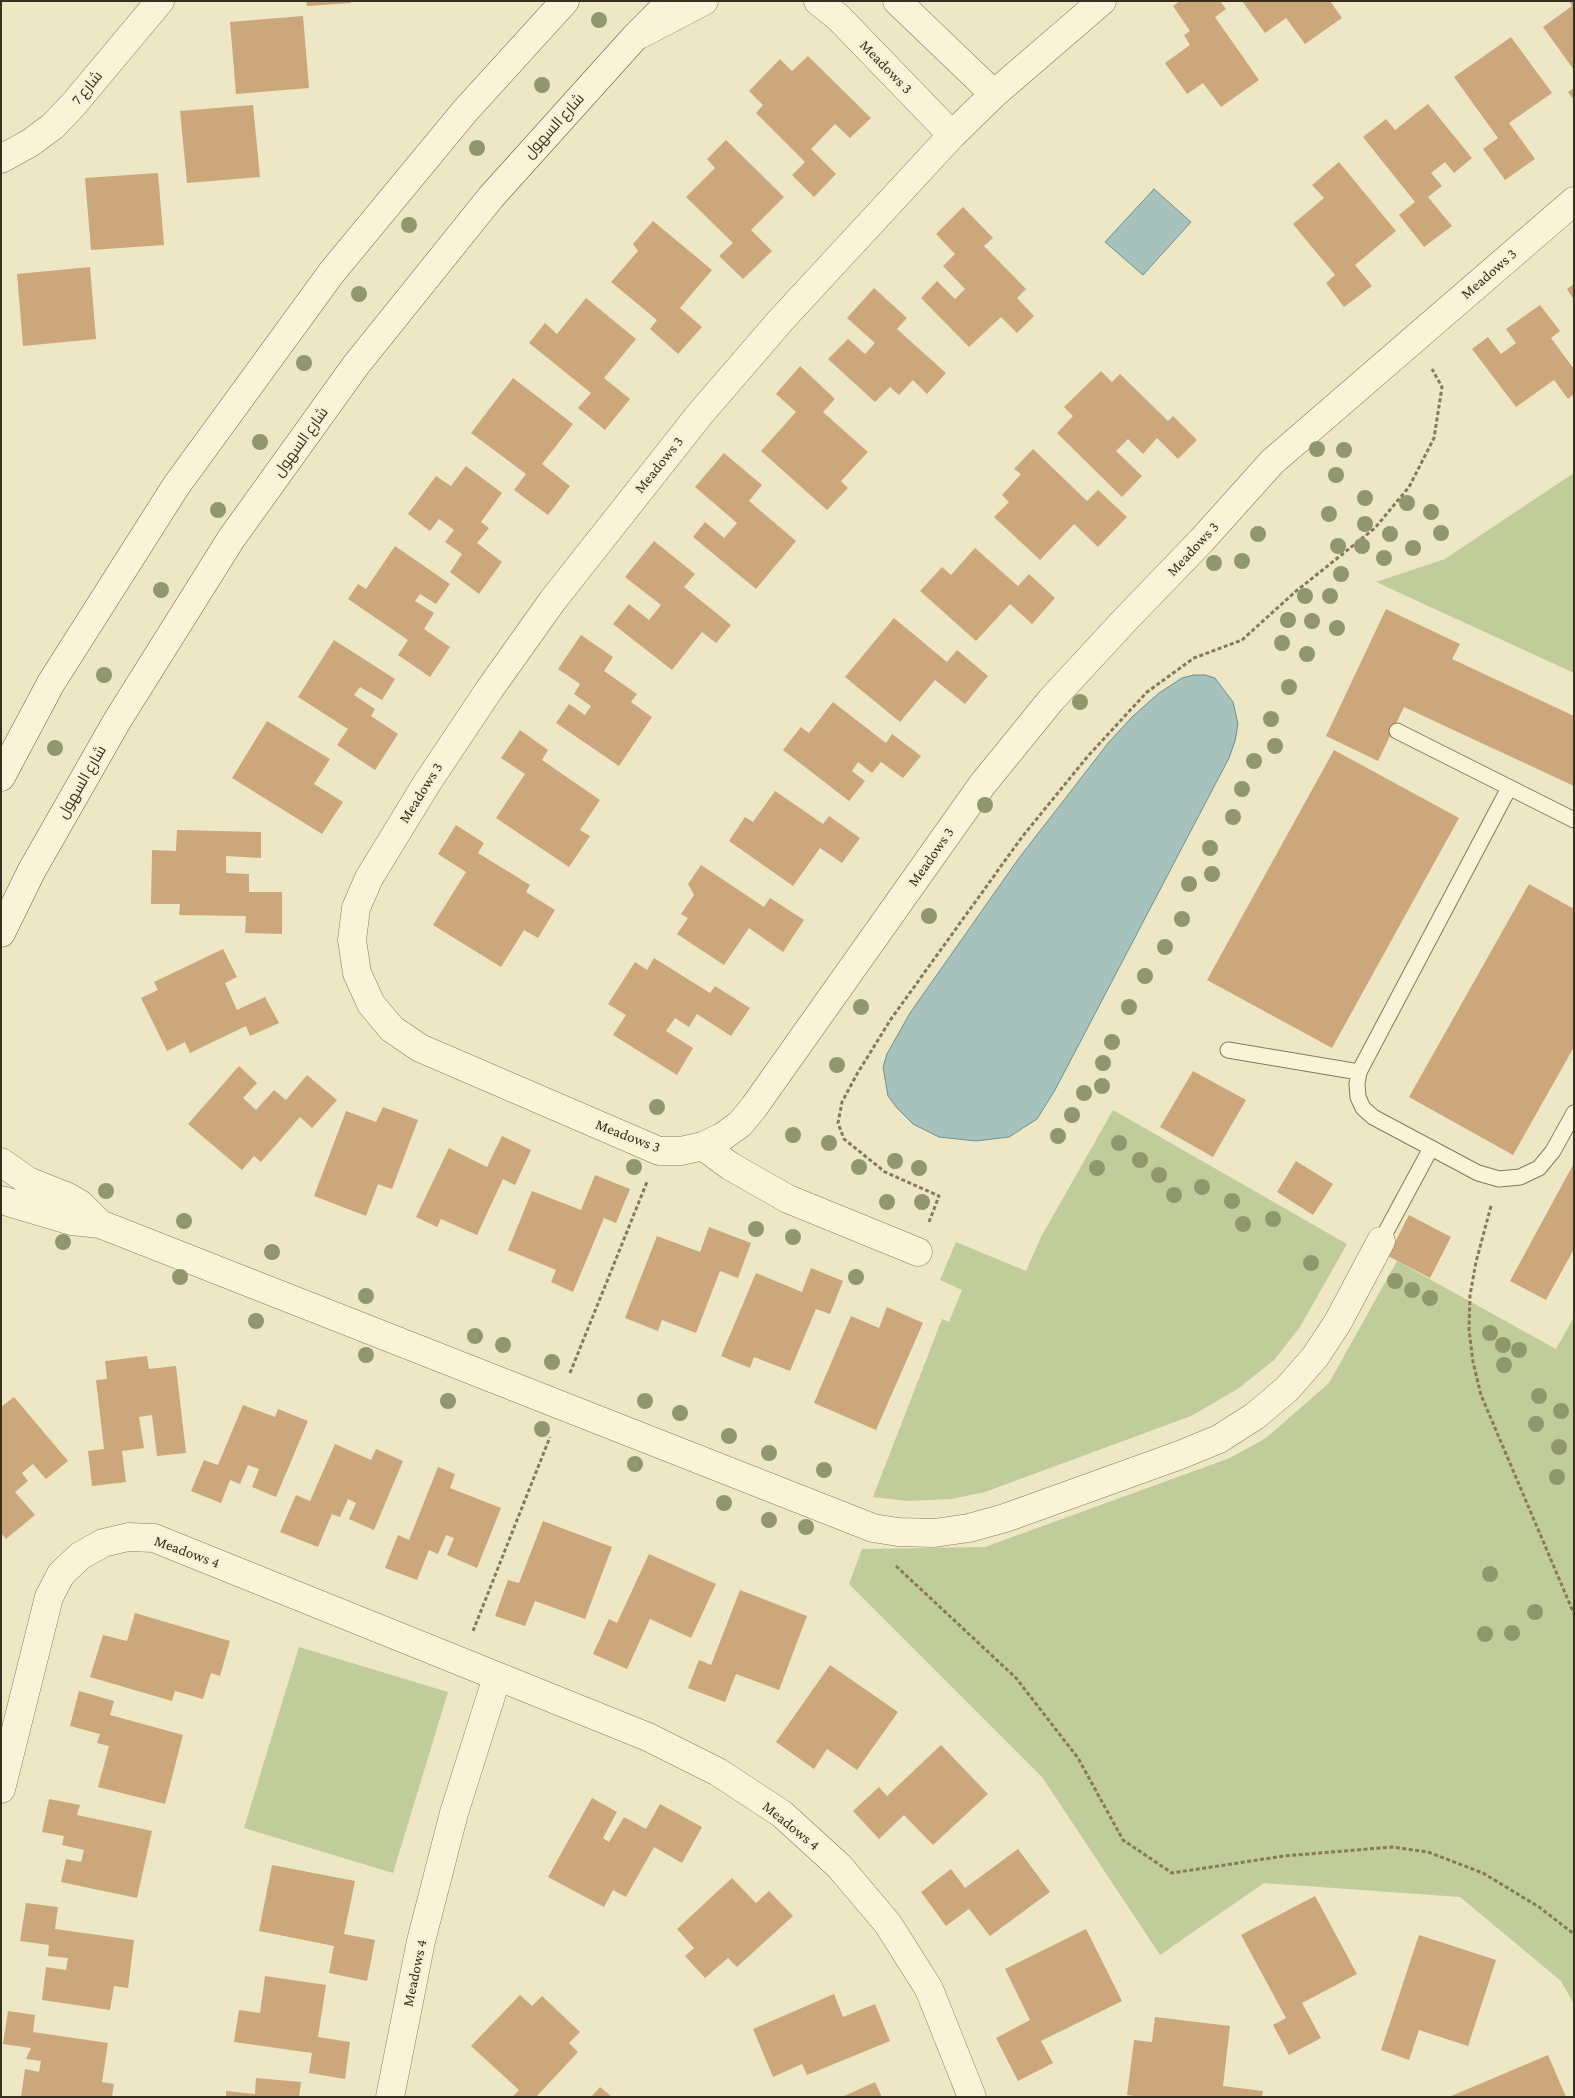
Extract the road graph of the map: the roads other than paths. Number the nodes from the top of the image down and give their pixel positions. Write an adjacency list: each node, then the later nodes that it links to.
1 (160, 1): 11 (street, شارع 7)
2 (565, 1): 14 (street)
3 (671, 1): 8 (street, شارع السهول)
4 (704, 1): 8 (street)
5 (897, 1): 9 (street)
6 (1102, 1): 9 (street, Meadows 3)
7 (822, 2): 10 (street, Meadows 3)
8 (635, 37): 17 (street, شارع السهول)
9 (994, 94): 10 (street, Meadows 3)
10 (952, 135): 21 (street, Meadows 3)
11 (1, 159)
12 (1574, 201): 21 (street, Meadows 3)
13 (1397, 731): 15 (lane)
14 (1, 777)
15 (1509, 788): 16 (lane); 19 (lane)
16 (1574, 820)
17 (1, 933)
18 (1228, 1050): 19 (lane)
19 (1360, 1072): 22 (lane)
20 (1574, 1113): 22 (lane)
21 (703, 1146): 27 (street)
22 (1431, 1148): 26 (lane)
23 (1, 1162): 25 (street)
24 (1, 1200): 25 (street)
25 (100, 1224): 26 (street)
26 (1381, 1241)
27 (918, 1252)
28 (497, 1678): 29 (street, Meadows 4); 30 (street, Meadows 4); 31 (street, Meadows 4)
29 (1, 1789)
30 (390, 2097)
31 (972, 2097)

